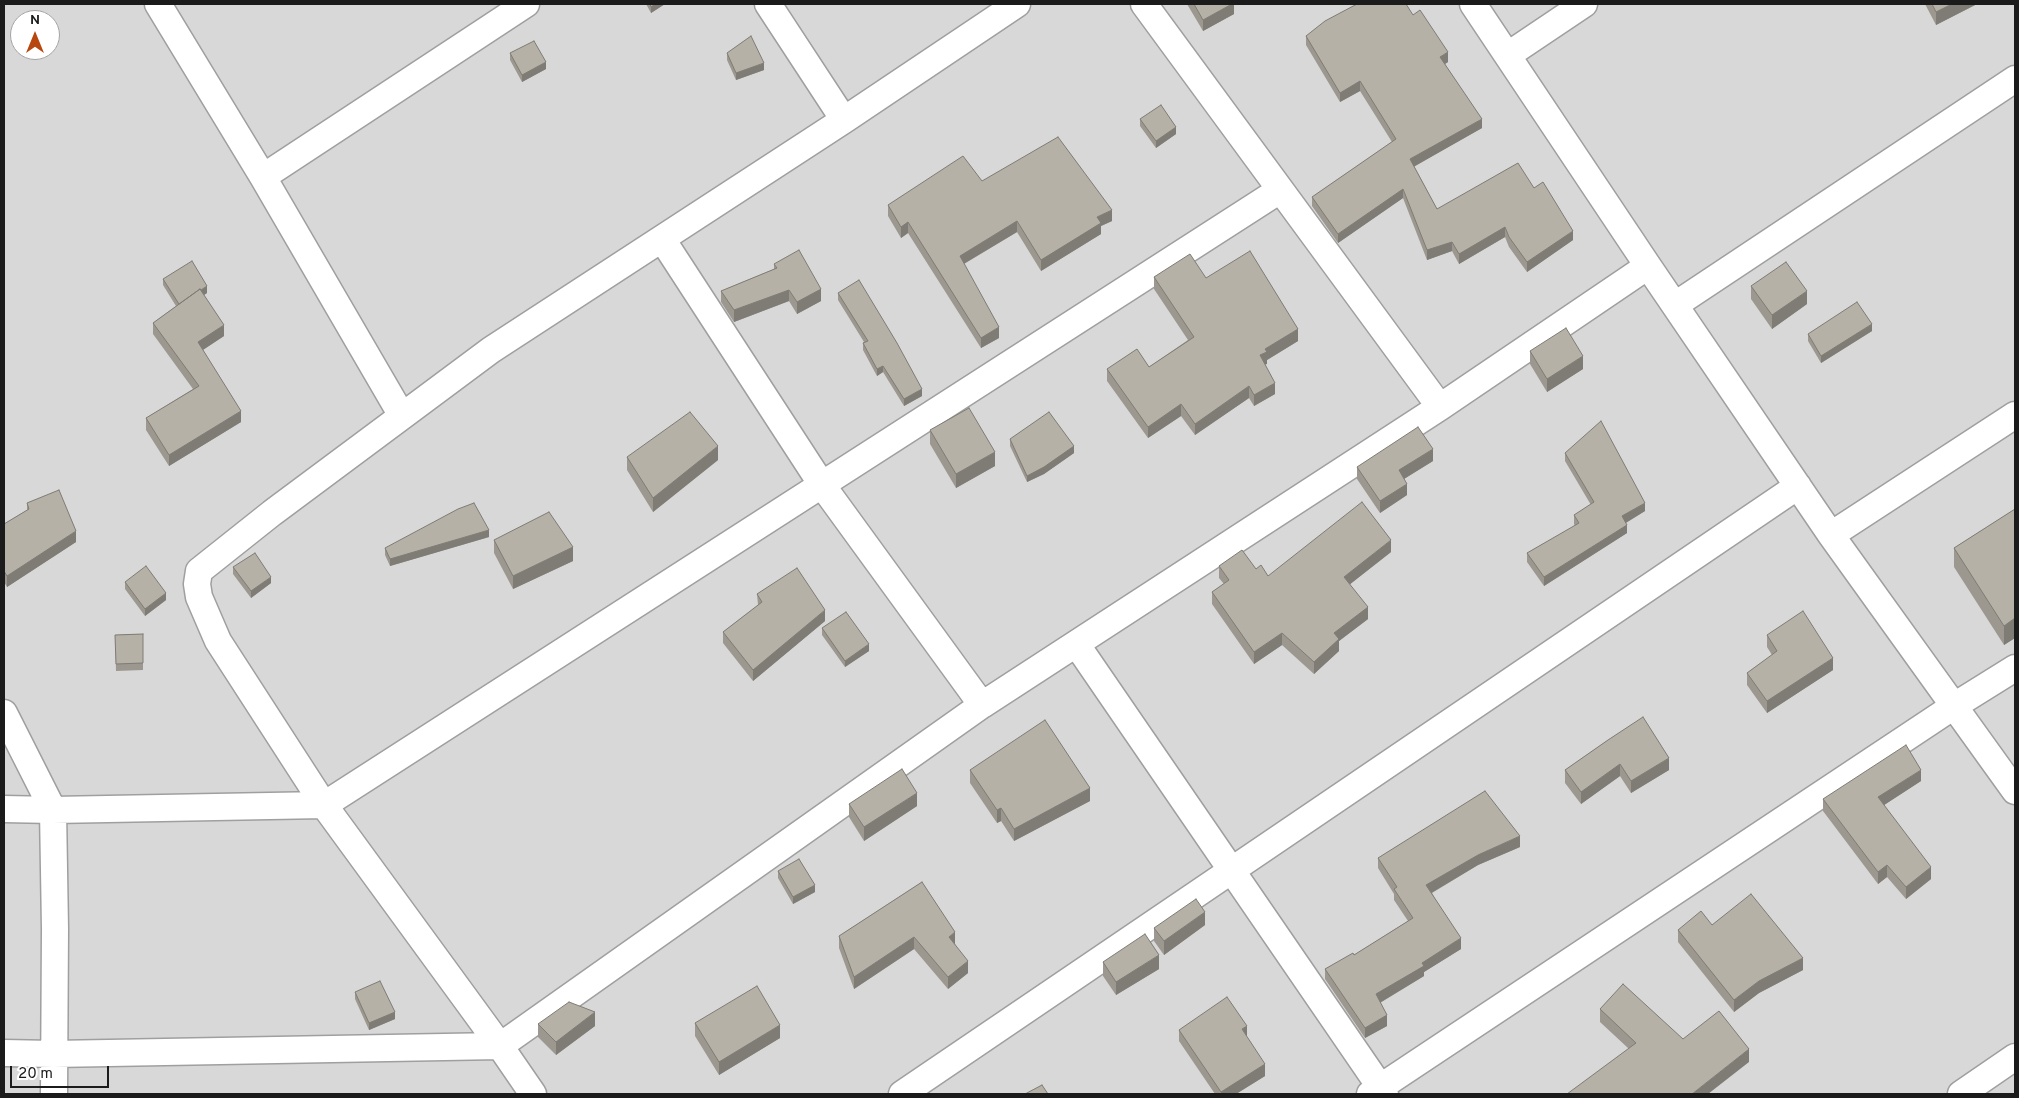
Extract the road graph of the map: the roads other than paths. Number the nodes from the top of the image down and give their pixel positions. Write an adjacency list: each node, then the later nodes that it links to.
1 (158, 4): 11 (street)
2 (526, 4): 11 (street)
3 (768, 4): 10 (street)
4 (1017, 4): 10 (street)
5 (1144, 4): 12 (street)
6 (1474, 4): 8 (street)
7 (1584, 4): 8 (street)
8 (1508, 55): 14 (street)
9 (2015, 79): 15 (street)
10 (844, 120): 13 (street)
11 (263, 177): 18 (street)
12 (1280, 190): 16 (street); 19 (street)
13 (662, 239): 18 (street); 19 (street)
14 (1648, 266): 15 (street); 16 (street)
15 (1675, 305): 20 (street)
16 (1440, 408): 22 (street)
17 (2015, 415): 21 (street)
18 (402, 416): 28 (street)
19 (822, 485): 24 (street); 28 (street)
20 (1798, 486): 21 (street); 31 (street)
21 (1831, 535): 25 (street)
22 (1076, 645): 24 (street); 31 (street)
23 (2015, 668): 25 (street)
24 (982, 705): 32 (street)
25 (1954, 706): 27 (street); 36 (street)
26 (4, 714): 30 (street)
27 (2015, 791)
28 (324, 805): 30 (street); 32 (street)
29 (4, 809): 30 (street)
30 (53, 810): 34 (street)
31 (1232, 870): 36 (street); 39 (street)
32 (500, 1046): 34 (street); 38 (street)
33 (4, 1053): 34 (street)
34 (53, 1054): 37 (street)
35 (2015, 1057): 40 (street)
36 (1379, 1092)
37 (54, 1094)
38 (533, 1094)
39 (902, 1094)
40 (1961, 1094)

